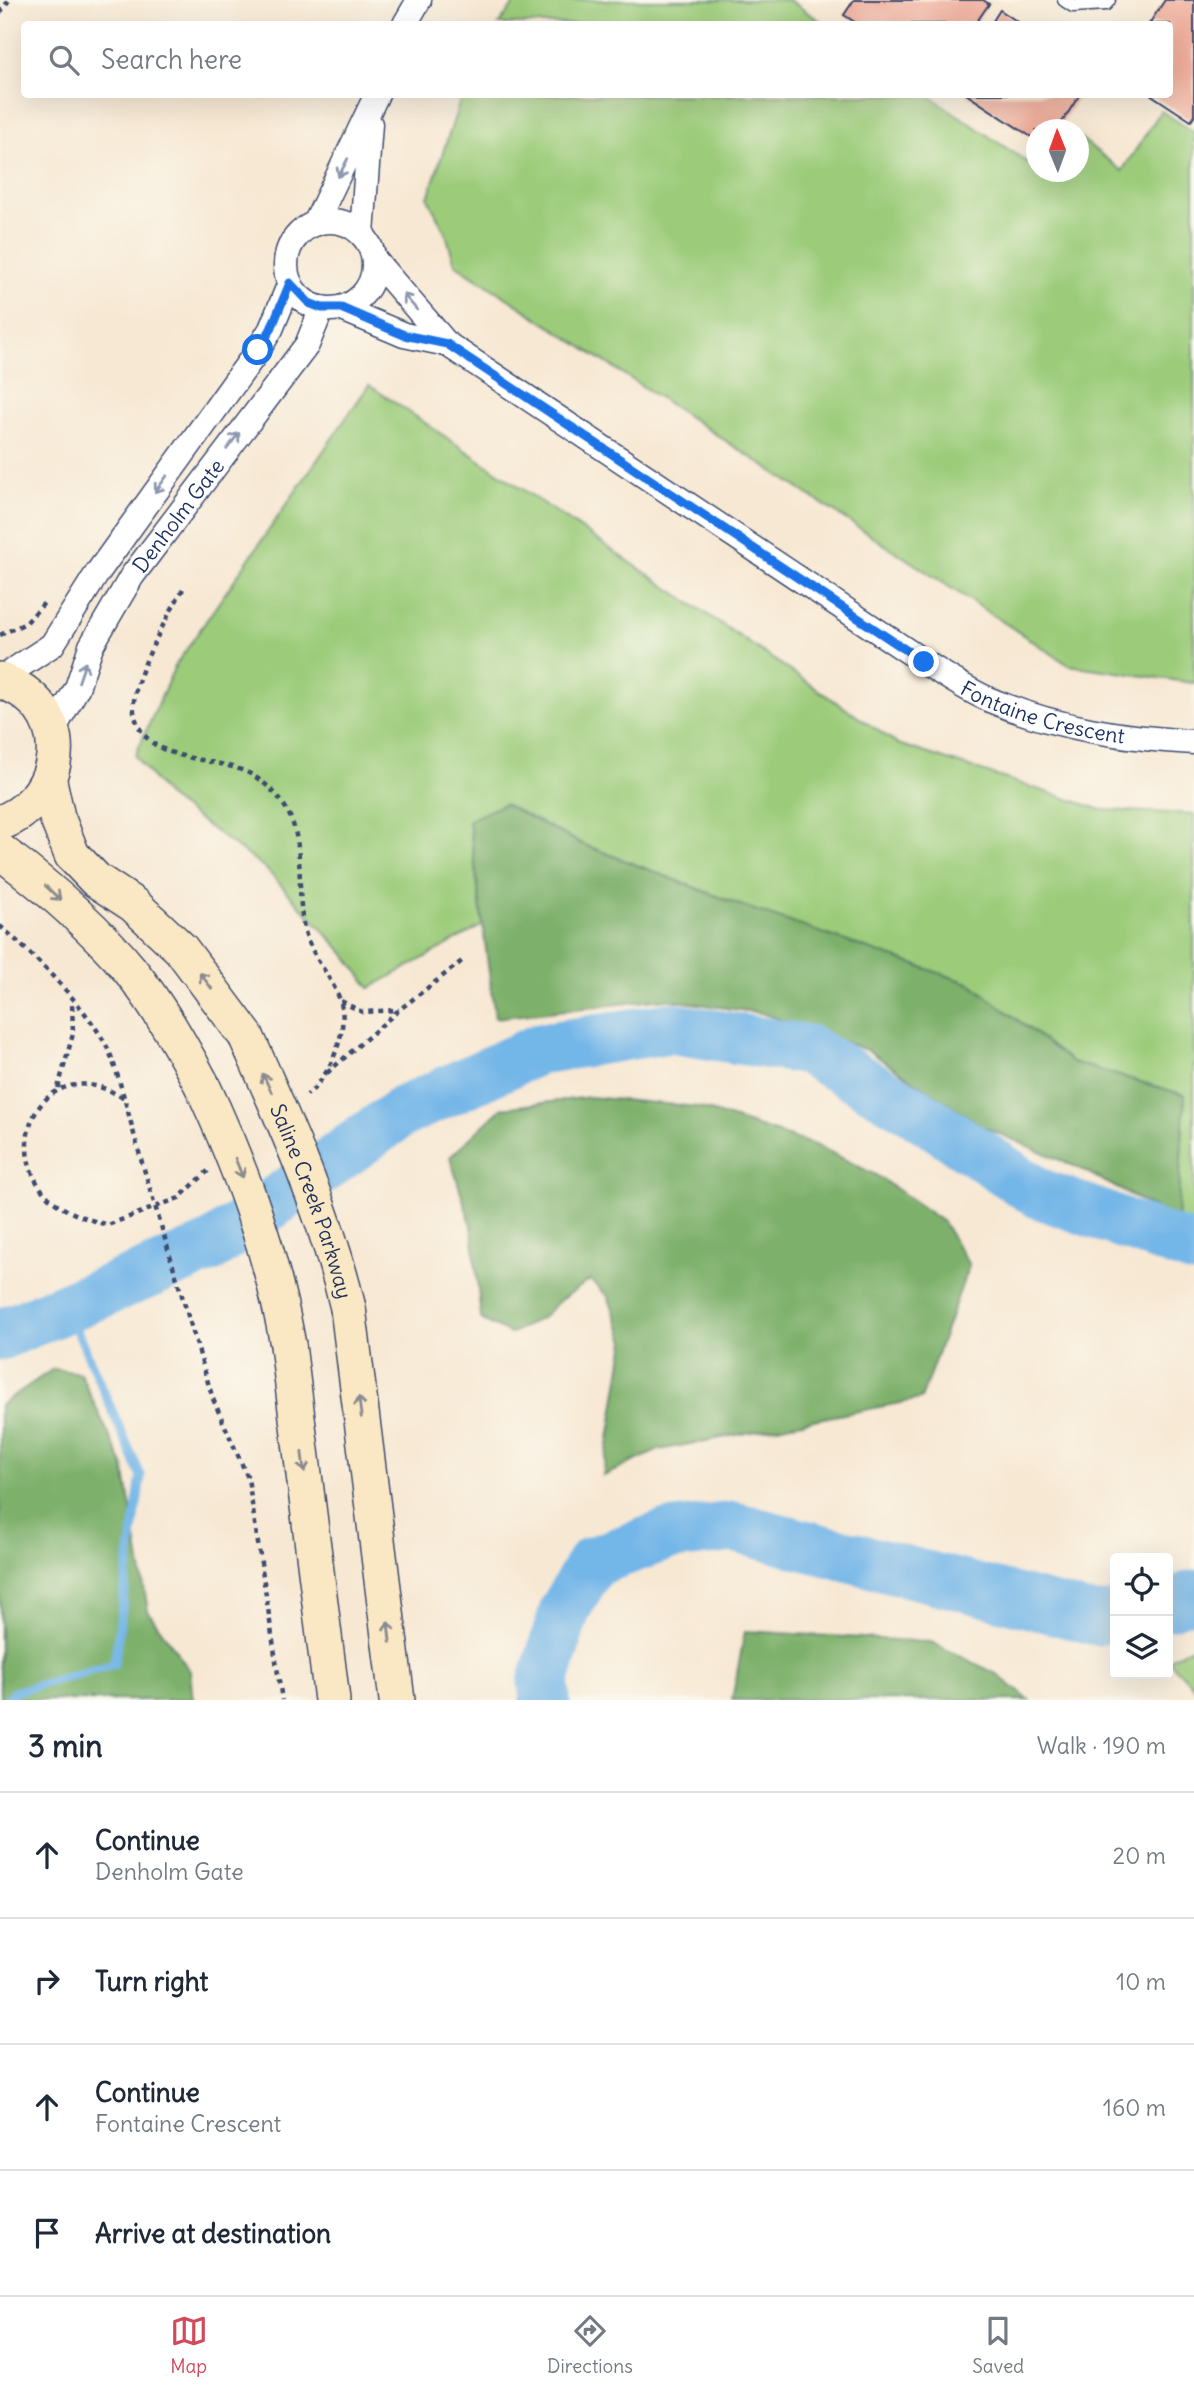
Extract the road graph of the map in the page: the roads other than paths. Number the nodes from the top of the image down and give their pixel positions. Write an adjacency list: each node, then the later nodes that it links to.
1 (419, 0): 4 (street)
2 (1064, 0): 3 (lane)
3 (1109, 0)
4 (407, 21)
5 (374, 104): 6 (street, one-way to 6); 7 (street)
6 (315, 224): 7 (street); 9 (street)
7 (362, 234): 8 (street)
8 (374, 259): 10 (street); 11 (street, Fontaine Crescent, one-way to 8)
9 (290, 283): 10 (street); 12 (street, Denholm Gate, one-way to 12)
10 (331, 308): 11 (street, Fontaine Crescent); 13 (street, Denholm Gate, one-way to 10)
11 (447, 344): 14 (street, Fontaine Crescent)
12 (0, 679): 13 (main road)
13 (52, 732): 15 (main road)
14 (1194, 742)
15 (49, 781): 16 (main road); 19 (main road, Saline Creek Parkway, one-way to 15, bridge)
16 (0, 824)
17 (0, 851): 18 (main road, one-way to 18, bridge)
18 (332, 1700)
19 (397, 1700)

